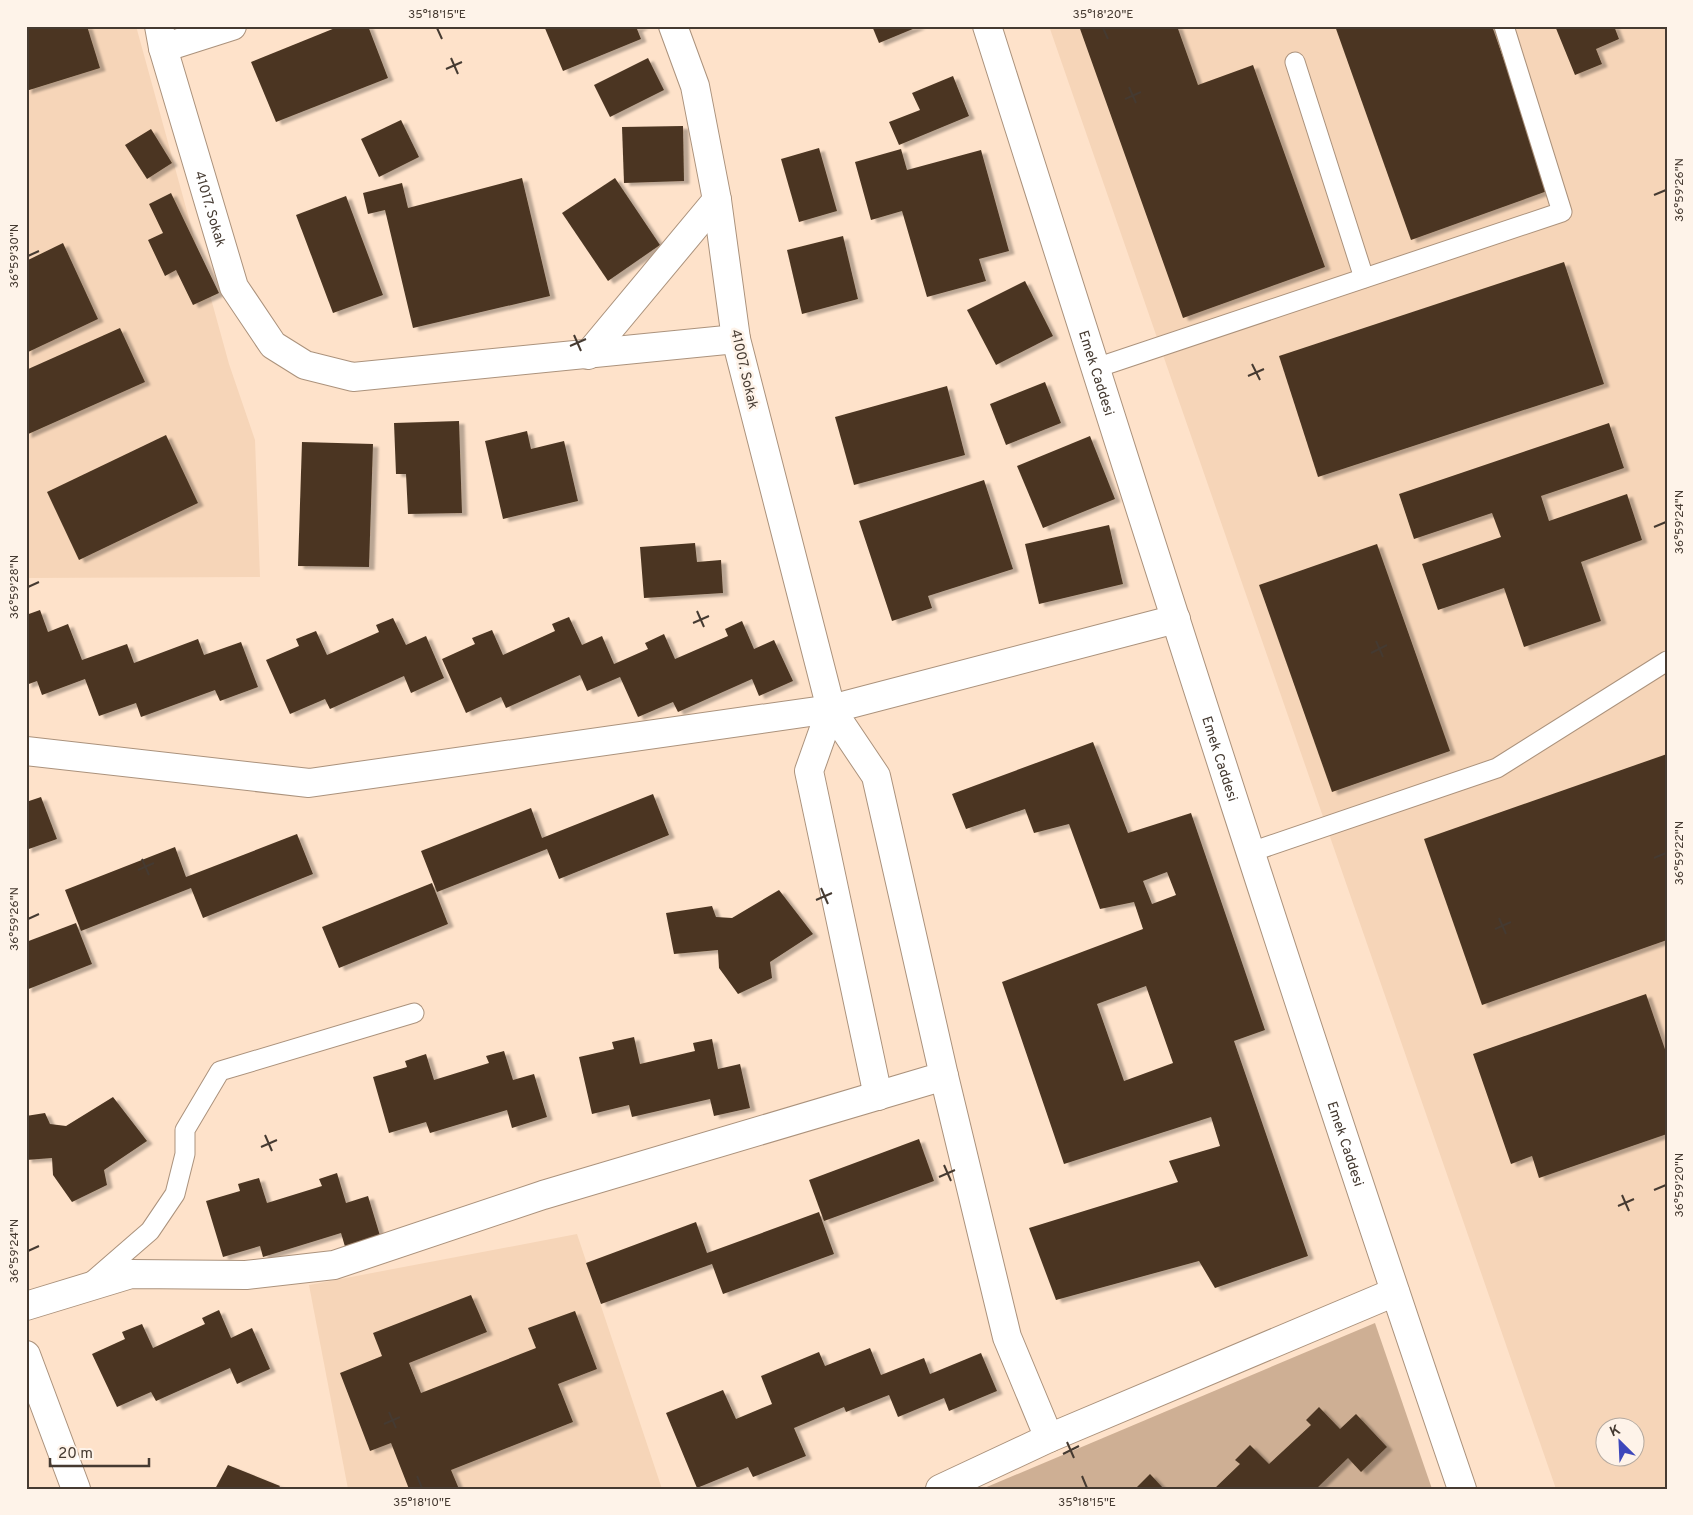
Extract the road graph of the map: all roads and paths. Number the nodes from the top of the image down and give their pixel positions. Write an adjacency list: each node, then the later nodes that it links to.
1 (232, 26): 5 (street)
2 (673, 26): 7 (street, 41007. Sokak)
3 (987, 26): 11 (street, Emek Caddesi)
4 (1504, 26): 8 (lane)
5 (161, 37): 10 (street, 41017. Sokak)
6 (1295, 62): 8 (lane)
7 (718, 200): 9 (street, 41007. Sokak); 10 (street)
8 (1364, 278): 11 (lane)
9 (736, 339): 10 (street); 14 (street, 41007. Sokak)
10 (588, 355)
11 (1096, 368): 12 (street, Emek Caddesi)
12 (1176, 619): 14 (street); 16 (street, Emek Caddesi)
13 (1667, 661): 16 (lane)
14 (831, 709): 15 (street); 18 (street, 41007. Sokak); 19 (street)
15 (26, 751)
16 (1251, 852): 21 (street, Emek Caddesi)
17 (414, 1013): 20 (lane)
18 (944, 1076): 19 (street); 24 (street, 41007. Sokak)
19 (878, 1096): 20 (street)
20 (84, 1289): 22 (street)
21 (1395, 1292): 24 (street); 27 (street, Emek Caddesi)
22 (26, 1306)
23 (26, 1355): 25 (street)
24 (1049, 1438): 26 (street)
25 (76, 1489)
26 (940, 1489)
27 (1462, 1489)

